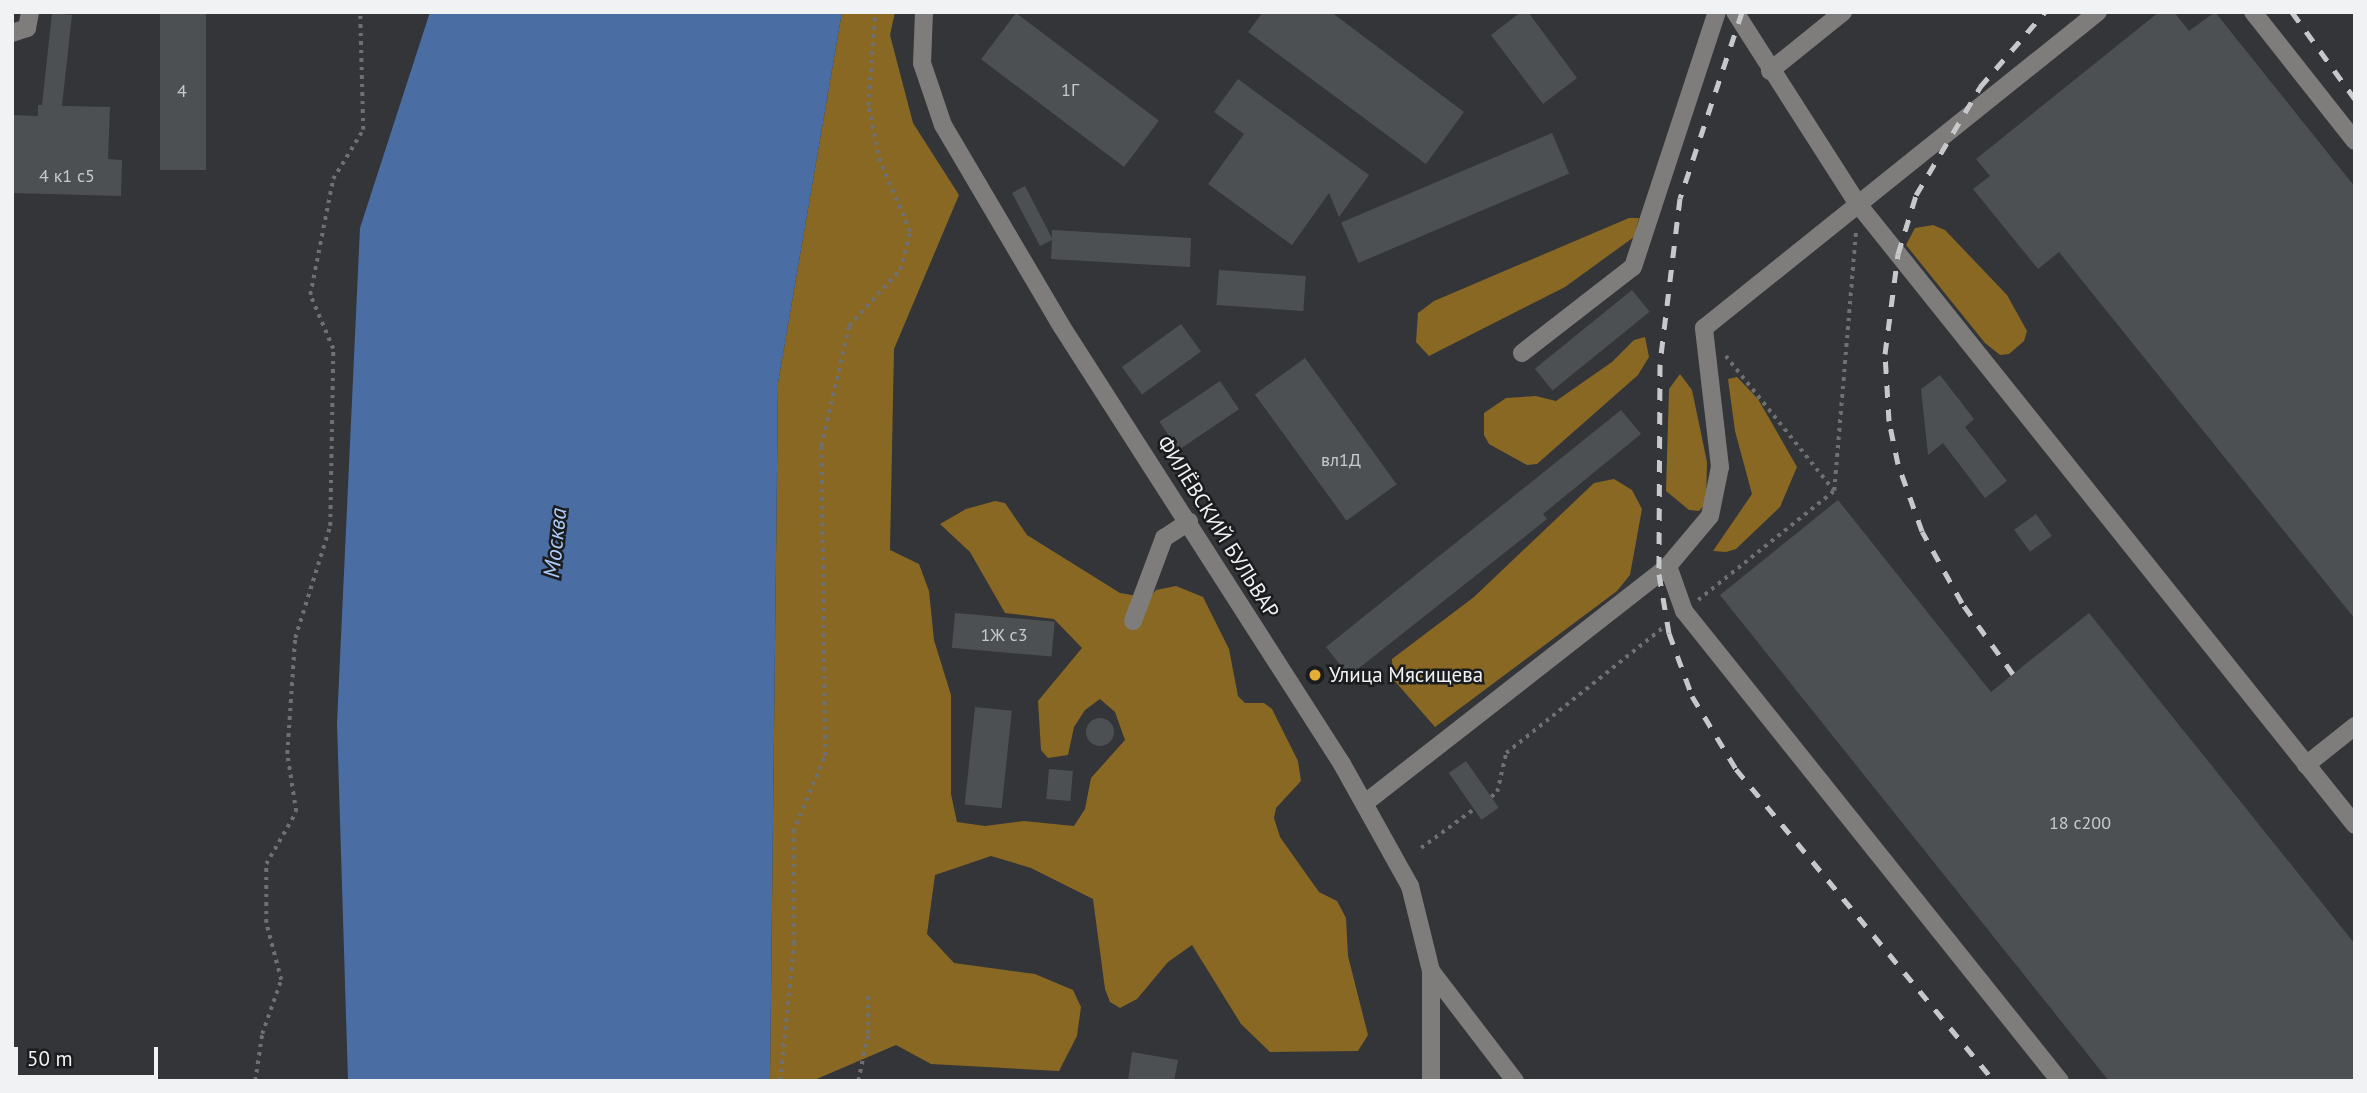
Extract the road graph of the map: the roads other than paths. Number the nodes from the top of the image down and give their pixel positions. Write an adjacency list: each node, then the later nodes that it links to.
1 (30, 12): 8 (street)
2 (924, 12): 13 (street, ФИЛЁВСКИЙ БУЛЬВАР)
3 (1717, 12): 12 (street)
4 (1735, 12): 9 (street)
5 (1843, 12): 9 (street)
6 (2098, 12): 11 (street)
7 (2253, 12): 10 (street)
8 (12, 33)
9 (1770, 71): 11 (street)
10 (2355, 141)
11 (1858, 204): 14 (street); 17 (street)
12 (1522, 353)
13 (1189, 522): 15 (street); 18 (street, ФИЛЁВСКИЙ БУЛЬВАР)
14 (1668, 566): 18 (street); 23 (street)
15 (1133, 621)
16 (2355, 726): 17 (street)
17 (2306, 765): 19 (street)
18 (1365, 803): 20 (street, ФИЛЁВСКИЙ БУЛЬВАР)
19 (2355, 825)
20 (1431, 971): 21 (street, ФИЛЁВСКИЙ БУЛЬВАР); 22 (street)
21 (1431, 1081)
22 (1515, 1081)
23 (2060, 1081)

